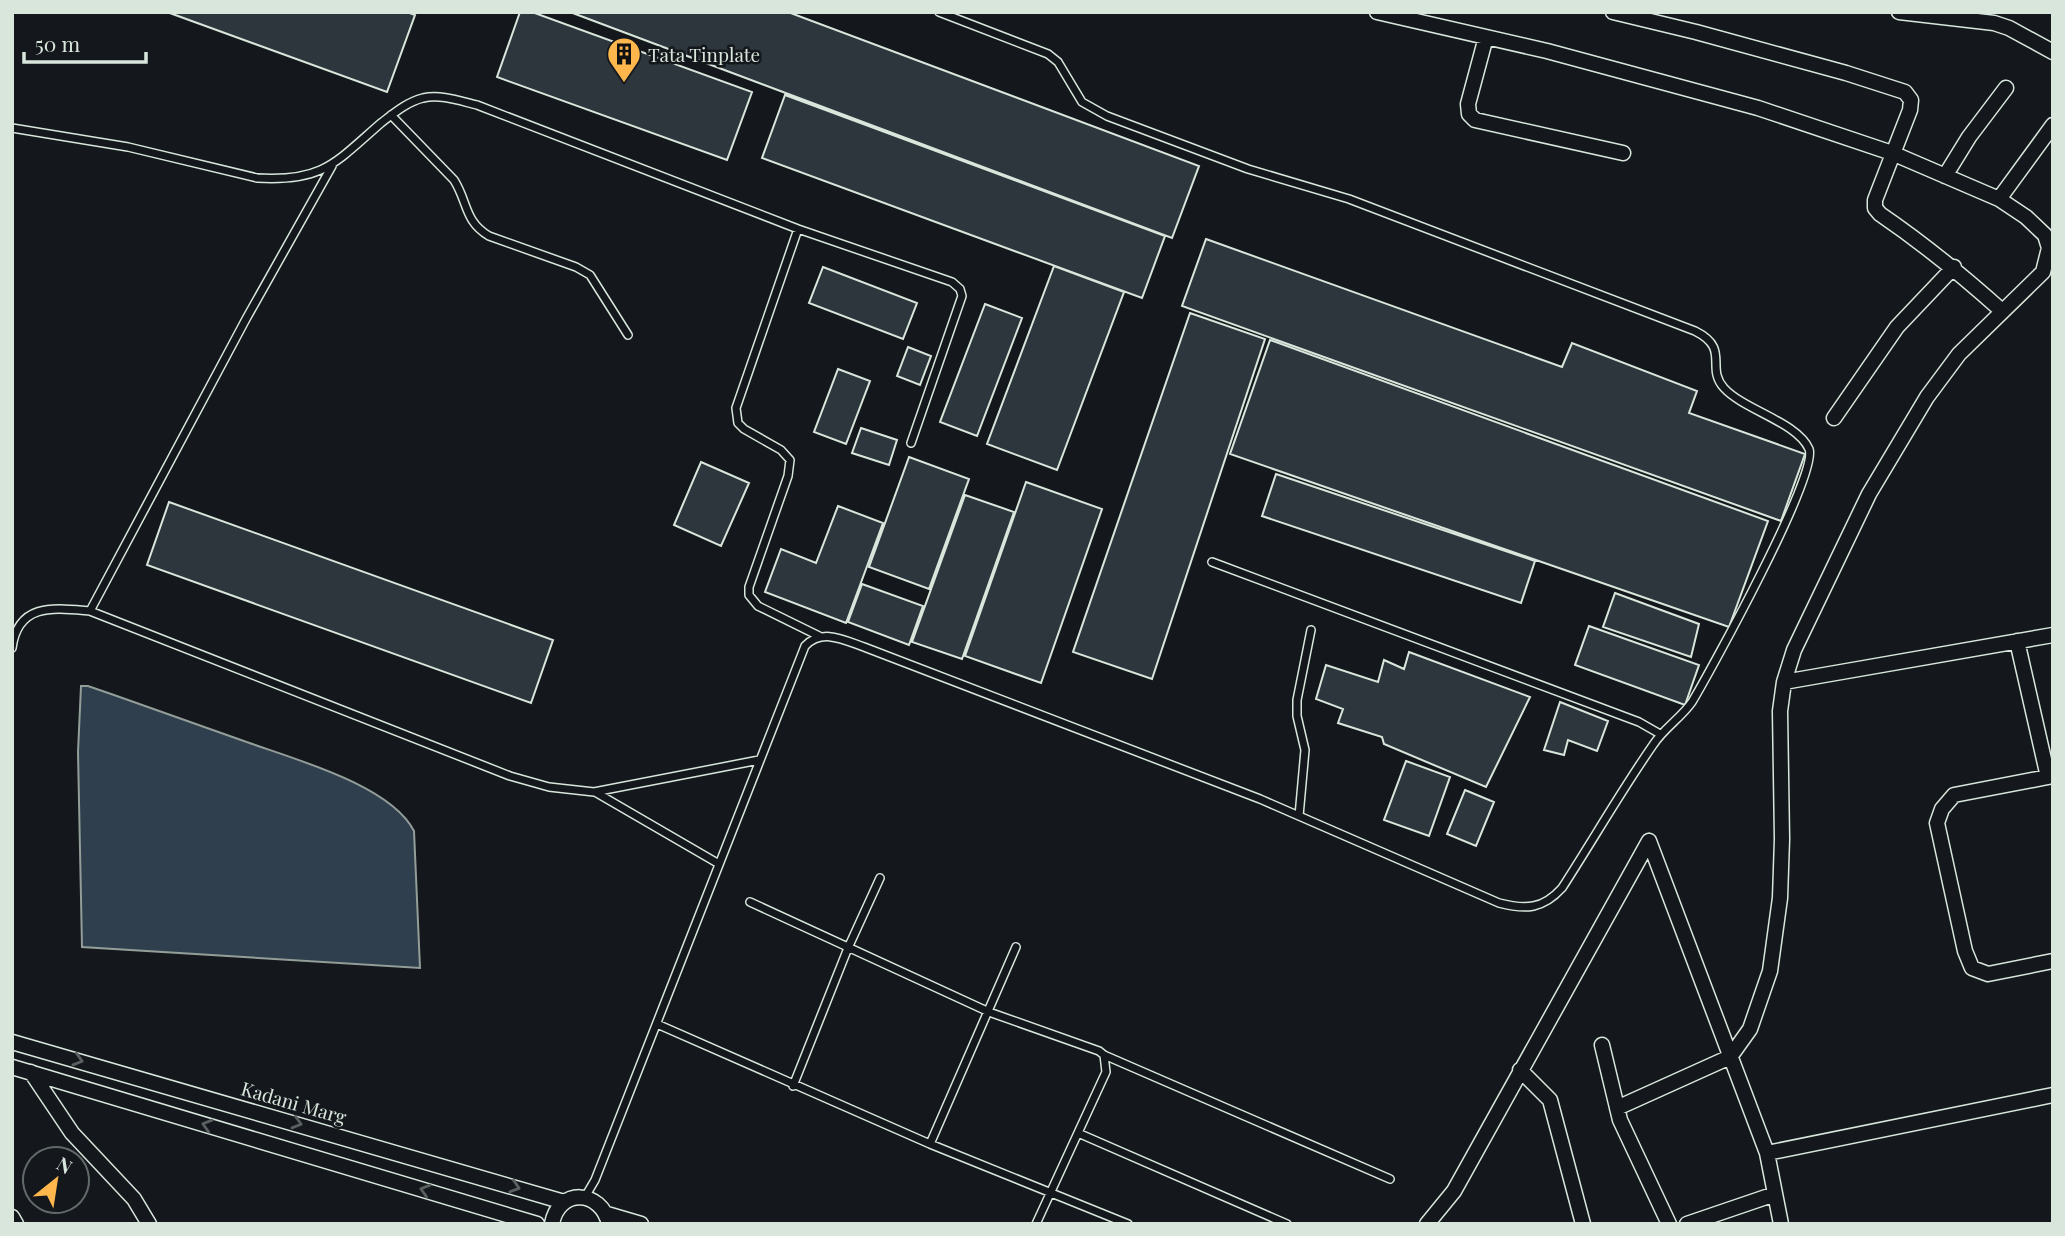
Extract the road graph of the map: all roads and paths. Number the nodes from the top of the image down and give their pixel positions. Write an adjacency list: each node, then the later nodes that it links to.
1 (939, 12): 31 (lane)
2 (1377, 12): 5 (street)
3 (1613, 12): 12 (street)
4 (1899, 12): 6 (street)
5 (1486, 37): 11 (street); 12 (street)
6 (2053, 52)
7 (2006, 88): 14 (street)
8 (391, 115): 13 (lane); 16 (lane); 20 (lane)
9 (2053, 125): 15 (street)
10 (12, 128): 13 (lane)
11 (1623, 153)
12 (1892, 153): 14 (street); 18 (street)
13 (332, 165): 24 (lane)
14 (1945, 176): 15 (street)
15 (1999, 200): 17 (street)
16 (798, 229): 22 (lane); 27 (lane)
17 (2050, 242): 19 (street)
18 (1954, 267): 19 (street); 21 (street)
19 (2002, 311): 30 (street)
20 (628, 335)
21 (1834, 418)
22 (911, 443)
23 (1212, 562): 31 (lane)
24 (90, 611): 29 (lane); 34 (lane)
25 (1311, 630): 35 (lane)
26 (2053, 635): 28 (street)
27 (819, 636): 32 (lane); 35 (lane)
28 (2017, 641): 30 (street); 33 (street)
29 (12, 648)
30 (1784, 682): 47 (street)
31 (1660, 734): 35 (lane)
32 (759, 760): 34 (lane); 36 (lane)
33 (2050, 776): 41 (street)
34 (594, 792): 36 (lane)
35 (1299, 816)
36 (719, 864): 43 (lane)
37 (880, 878): 40 (lane)
38 (750, 902): 40 (lane)
39 (1016, 947): 42 (lane)
40 (848, 948): 42 (lane); 51 (lane)
41 (2053, 961)
42 (989, 1012): 46 (lane); 55 (lane)
43 (657, 1024): 51 (lane); 60 (lane)
44 (12, 1042): 61 (street, Kadani Marg, one-way to 61)
45 (1602, 1045): 53 (street)
46 (1104, 1055): 54 (lane); 57 (lane)
47 (1730, 1057): 49 (street); 53 (street); 56 (street)
48 (12, 1067): 50 (street)
49 (1520, 1070): 72 (street); 73 (street)
50 (31, 1072): 65 (street); 66 (street, one-way to 50)
51 (793, 1086): 55 (lane)
52 (2053, 1095): 56 (street)
53 (1617, 1108): 74 (street)
54 (1078, 1133): 58 (lane); 71 (lane)
55 (930, 1144): 58 (lane)
56 (1766, 1153): 59 (street)
57 (1390, 1178)
58 (1051, 1193): 69 (lane); 70 (lane)
59 (1775, 1194): 75 (street); 76 (street)
60 (585, 1197): 61 (street); 63 (street)
61 (564, 1202): 67 (street)
62 (12, 1217): 64 (street)
63 (608, 1219): 68 (street)
64 (16, 1224)
65 (149, 1224)
66 (537, 1224)
67 (552, 1224)
68 (641, 1224)
69 (1037, 1224)
70 (1128, 1224)
71 (1287, 1224)
72 (1427, 1224)
73 (1583, 1224)
74 (1669, 1224)
75 (1688, 1224)
76 (1781, 1224)

